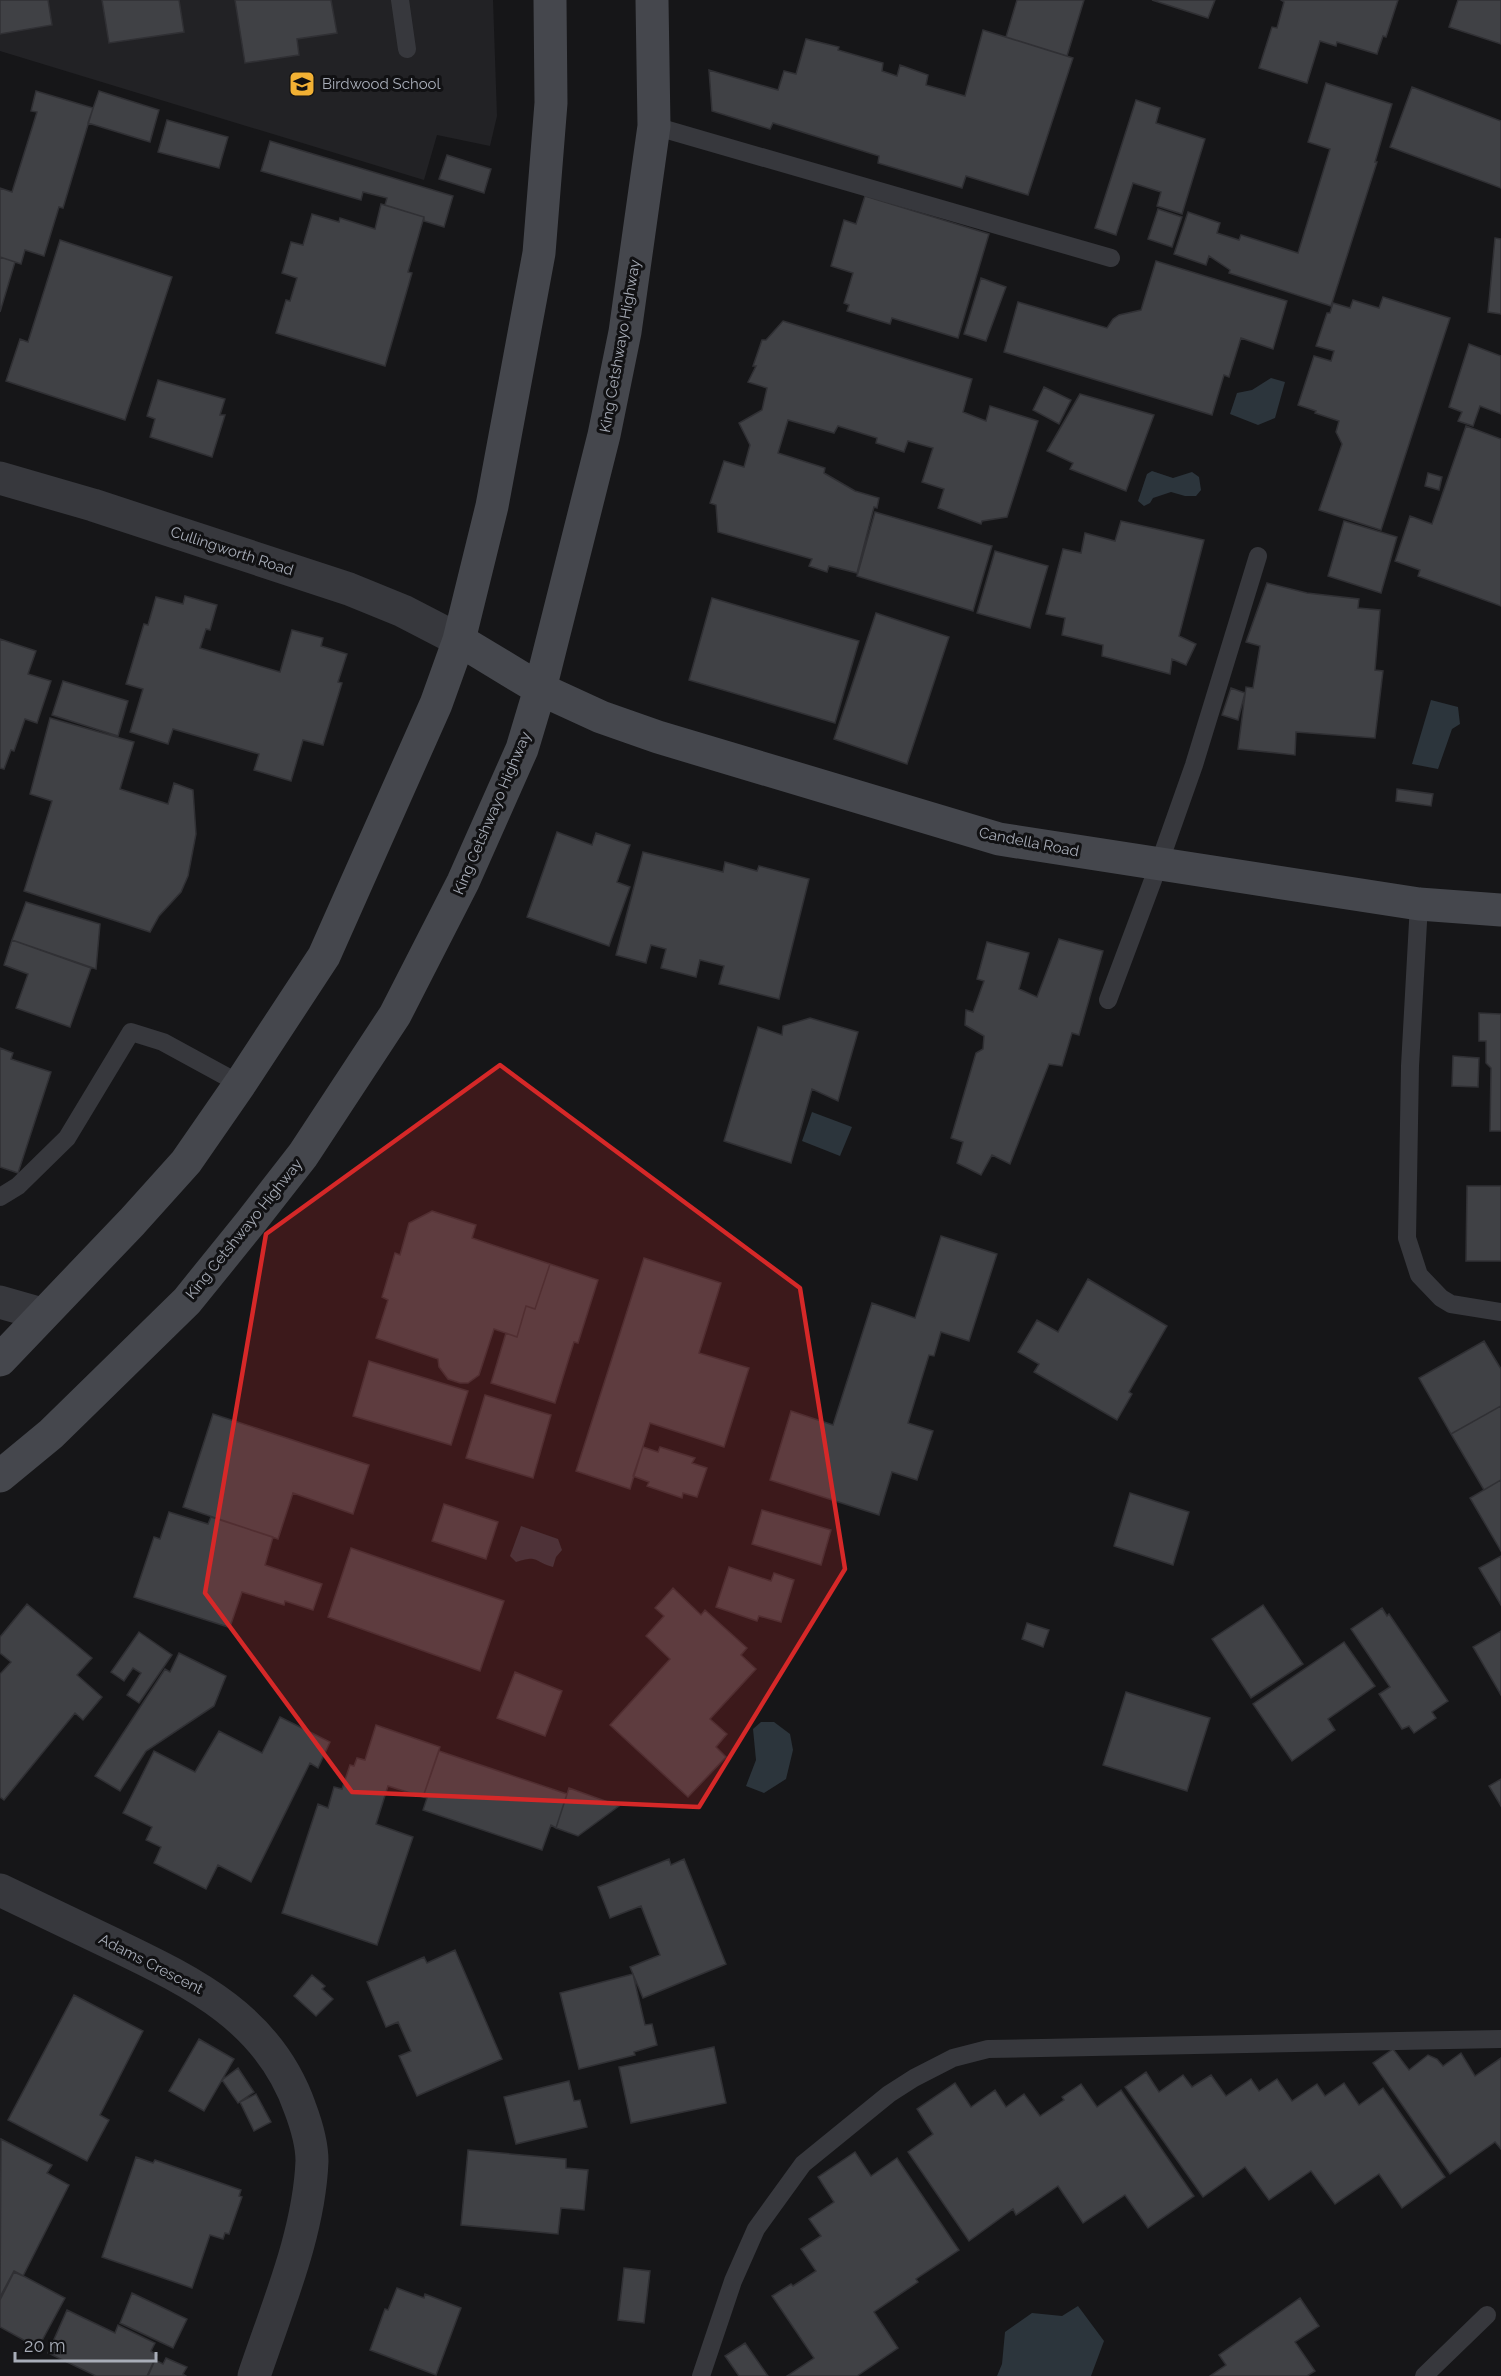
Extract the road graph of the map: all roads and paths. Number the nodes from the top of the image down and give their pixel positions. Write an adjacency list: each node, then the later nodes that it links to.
1 (400, 0): 4 (lane)
2 (550, 0): 9 (main road)
3 (652, 0): 5 (main road, King Cetshwayo Highway)
4 (407, 49)
5 (654, 126): 6 (lane); 10 (main road, King Cetshwayo Highway)
6 (1110, 258)
7 (0, 478): 9 (street, Cullingworth Road)
8 (1258, 556): 11 (lane)
9 (459, 640): 10 (main road, Candella Road); 15 (main road)
10 (540, 689): 11 (main road, Candella Road); 21 (main road, King Cetshwayo Highway)
11 (1159, 864): 12 (main road, Candella Road); 14 (lane)
12 (1419, 904): 13 (main road, Candella Road); 18 (lane)
13 (1501, 910)
14 (1108, 1000)
15 (240, 1084): 16 (lane); 19 (main road)
16 (0, 1197)
17 (0, 1302): 19 (street)
18 (1501, 1312)
19 (42, 1314): 20 (main road)
20 (0, 1360)
21 (0, 1476)
22 (0, 1890): 25 (street, Adams Crescent)
23 (1501, 2039): 26 (lane)
24 (1486, 2315): 27 (lane)
25 (254, 2376)
26 (701, 2376)
27 (1424, 2376)

